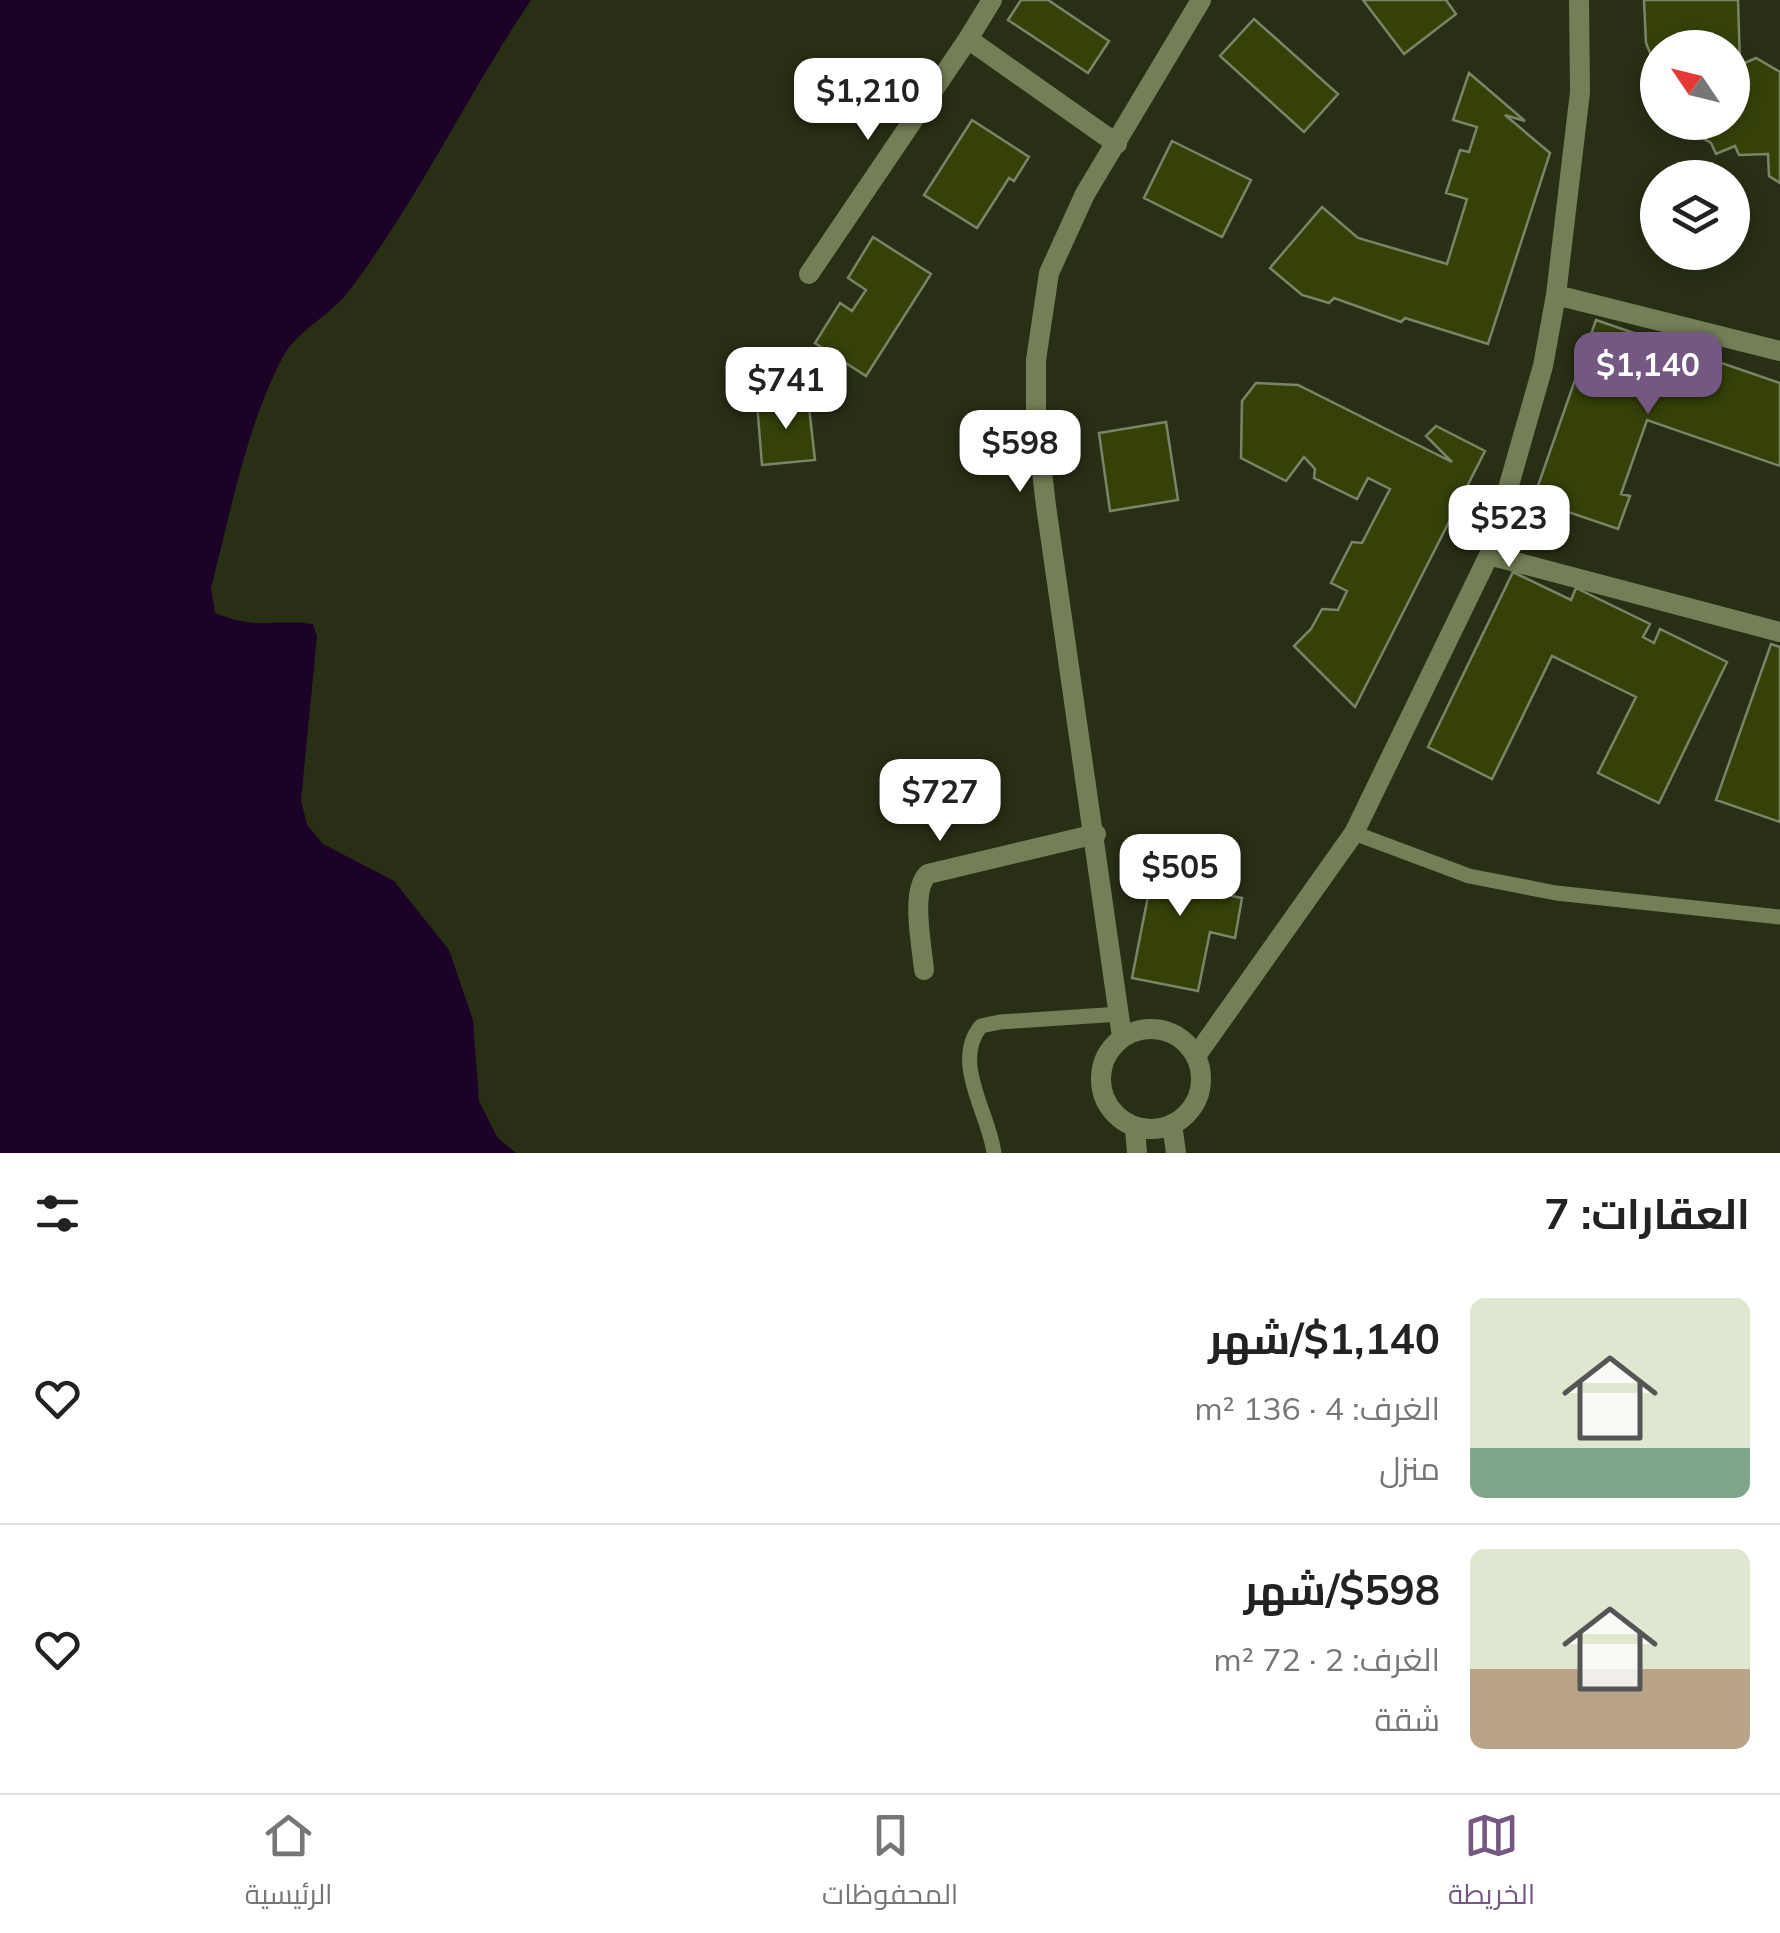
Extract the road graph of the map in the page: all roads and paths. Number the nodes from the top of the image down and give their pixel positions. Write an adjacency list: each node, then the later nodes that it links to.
1 (992, 0): 4 (street)
2 (1200, 0): 5 (street)
3 (1579, 0): 7 (street)
4 (968, 39): 5 (street); 6 (street)
5 (1117, 144): 11 (street)
6 (809, 274)
7 (1556, 295): 8 (street); 9 (street)
8 (1780, 351)
9 (1488, 554): 10 (street); 12 (street)
10 (1780, 632)
11 (1096, 834): 14 (street); 15 (street)
12 (1354, 834): 13 (lane); 17 (street)
13 (1780, 917)
14 (924, 970)
15 (1120, 1014): 16 (street); 20 (lane)
16 (1122, 1037): 17 (street); 19 (street)
17 (1196, 1056): 18 (street)
18 (1172, 1124): 19 (street); 22 (street)
19 (1135, 1128): 21 (street)
20 (994, 1153)
21 (1137, 1153)
22 (1176, 1153)

